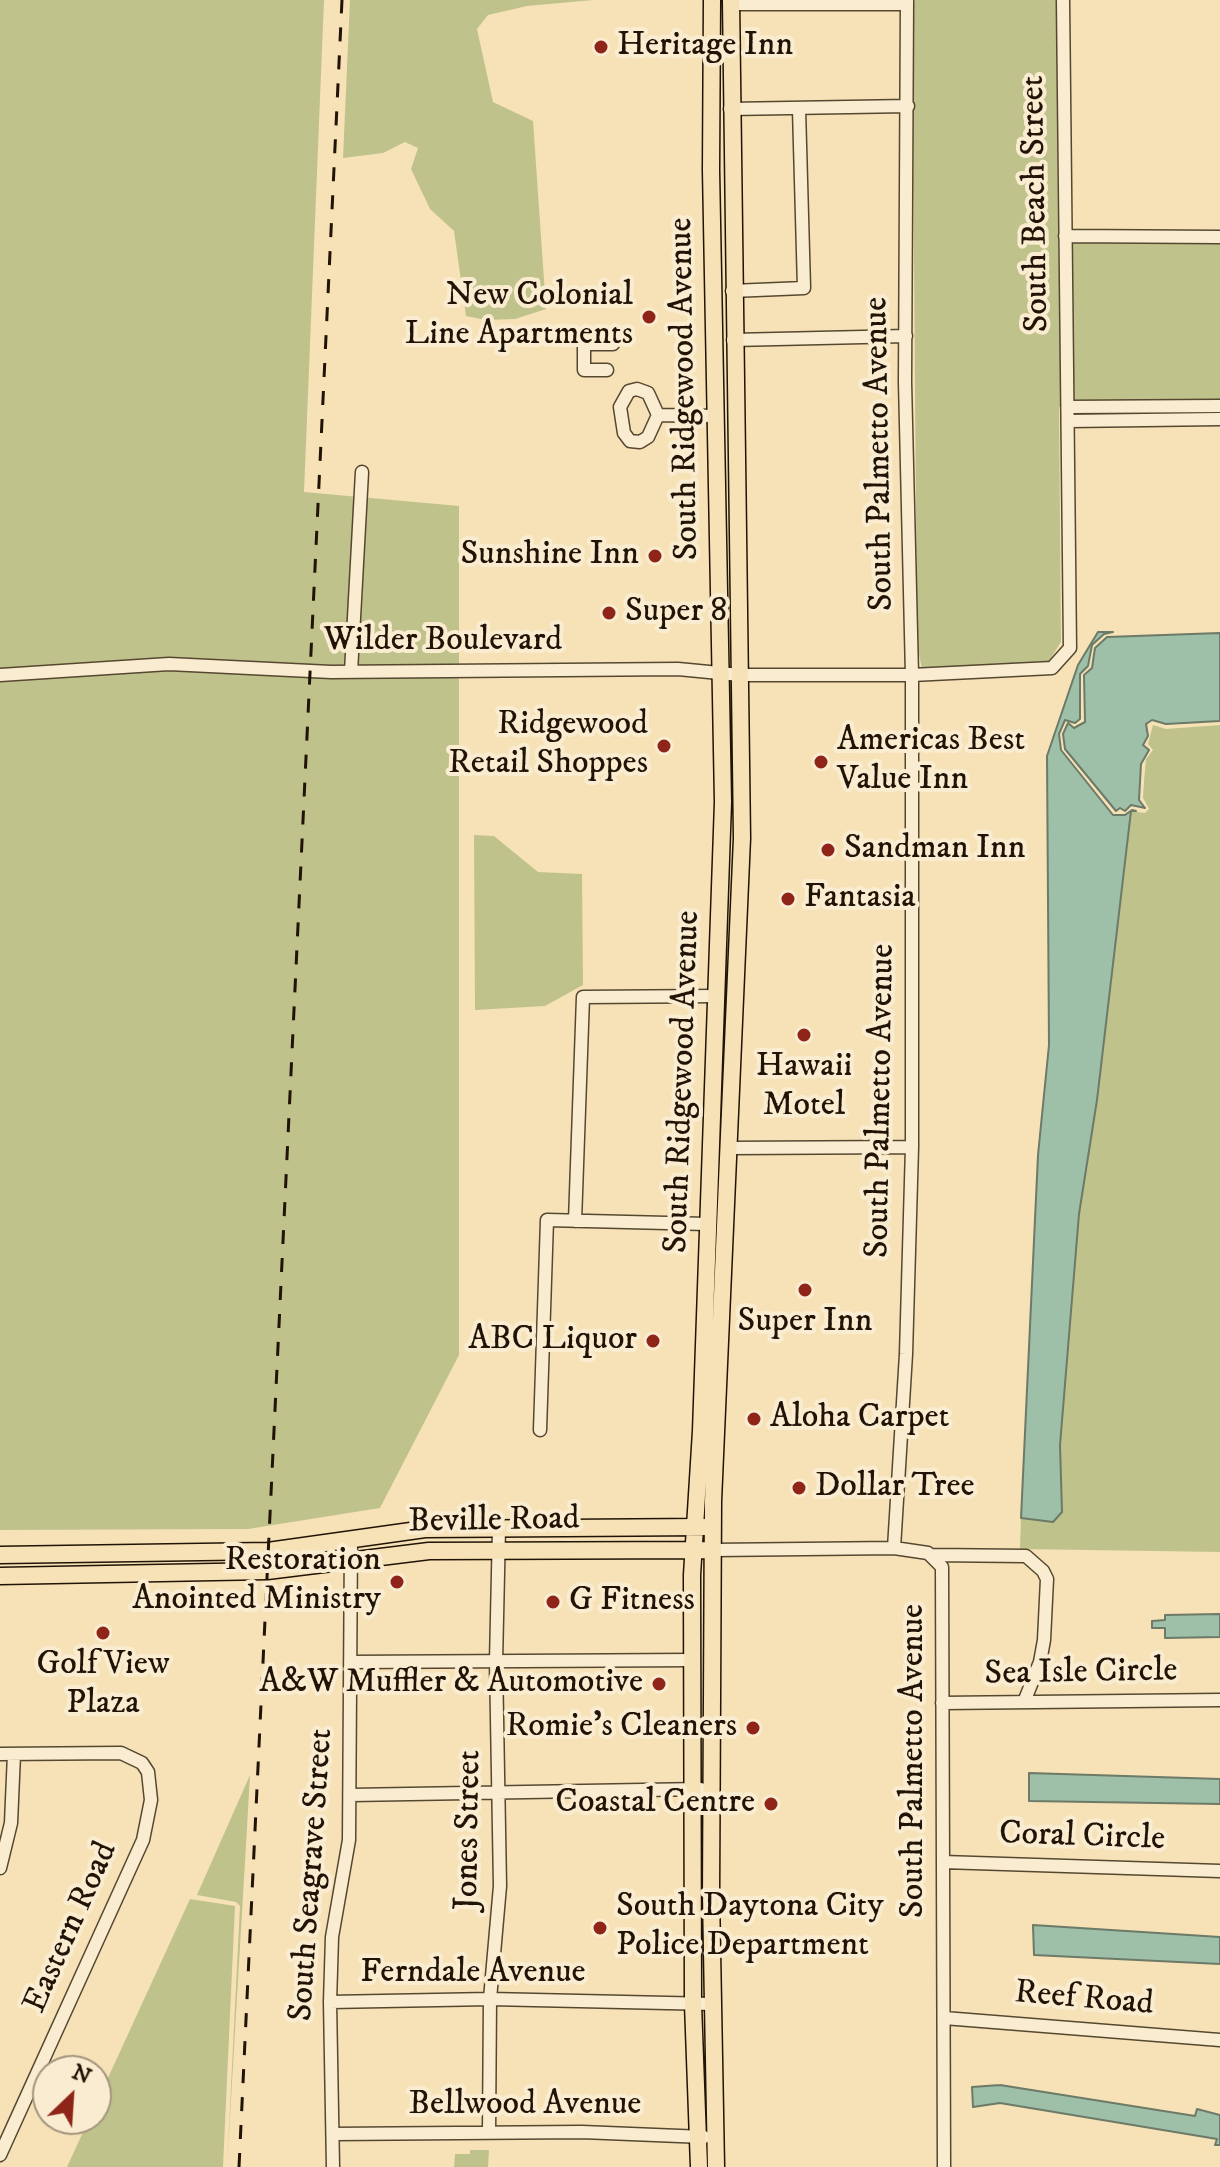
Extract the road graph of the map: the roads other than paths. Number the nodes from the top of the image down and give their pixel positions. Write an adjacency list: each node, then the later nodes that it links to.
1 (712, 0): 5 (main road, South Ridgewood Avenue)
2 (1063, 0): 11 (street, South Beach Street)
3 (731, 2): 4 (street); 8 (main road, South Ridgewood Avenue)
4 (907, 2): 6 (street, South Palmetto Avenue)
5 (711, 60): 7 (main road, South Ridgewood Avenue); 8 (main road)
6 (908, 106): 9 (street); 14 (street, South Palmetto Avenue)
7 (711, 109): 10 (main road); 21 (main road, South Ridgewood Avenue)
8 (730, 109): 9 (street); 10 (main road, South Ridgewood Avenue)
9 (799, 109): 13 (street)
10 (730, 142): 13 (main road, South Ridgewood Avenue)
11 (1065, 236): 12 (street); 19 (street, South Beach Street)
12 (1220, 237)
13 (732, 291): 15 (main road, South Ridgewood Avenue)
14 (906, 336): 15 (street); 30 (street, South Palmetto Avenue)
15 (733, 340): 29 (main road, South Ridgewood Avenue)
16 (613, 344): 17 (street)
17 (607, 370)
18 (1220, 406): 19 (street)
19 (1069, 407): 23 (street, South Beach Street)
20 (658, 415): 21 (street)
21 (716, 416): 28 (main road, South Ridgewood Avenue)
22 (1220, 419): 23 (street)
23 (1069, 421): 25 (street, South Beach Street)
24 (362, 472): 26 (street)
25 (1070, 648): 30 (street, Wilder Boulevard)
26 (351, 672): 27 (street, Wilder Boulevard); 28 (street, Wilder Boulevard)
27 (0, 675)
28 (721, 675): 29 (street, Wilder Boulevard); 31 (main road, South Ridgewood Avenue)
29 (740, 675): 30 (street, Wilder Boulevard); 32 (main road, South Ridgewood Avenue)
30 (912, 675): 33 (street, South Palmetto Avenue)
31 (718, 996): 32 (main road); 35 (street); 36 (main road, South Ridgewood Avenue)
32 (735, 1035): 34 (main road, South Ridgewood Avenue)
33 (912, 1147): 34 (street); 43 (street, South Palmetto Avenue)
34 (729, 1148): 37 (main road, South Ridgewood Avenue)
35 (575, 1221): 36 (street); 38 (street)
36 (707, 1230): 37 (main road); 39 (main road, South Ridgewood Avenue)
37 (724, 1276): 41 (main road, South Ridgewood Avenue)
38 (540, 1430)
39 (696, 1527): 40 (main road, Beville Road); 41 (main road, Beville Road); 45 (main road, South Ridgewood Avenue)
40 (499, 1528): 42 (main road, Beville Road); 44 (street, Jones Street)
41 (714, 1528): 46 (main road, South Ridgewood Avenue)
42 (351, 1538): 47 (main road, Beville Road); 50 (street, South Seagrave Street)
43 (894, 1548): 46 (street, Beville Road); 49 (street, South Palmetto Avenue)
44 (498, 1550): 45 (main road, Beville Road); 50 (main road, Beville Road); 55 (street, Jones Street)
45 (694, 1550): 46 (main road, Beville Road); 53 (main road, South Ridgewood Avenue)
46 (714, 1550): 62 (main road, South Ridgewood Avenue)
47 (213, 1553): 48 (main road, Beville Road); 51 (street)
48 (0, 1555)
49 (932, 1555): 57 (street); 58 (street, South Palmetto Avenue)
50 (351, 1559): 51 (main road, Beville Road); 54 (street, South Seagrave Street)
51 (213, 1574): 52 (main road, Beville Road)
52 (0, 1576)
53 (693, 1660): 55 (street); 61 (main road, South Ridgewood Avenue)
54 (350, 1662): 55 (street); 64 (street, South Seagrave Street)
55 (496, 1662): 63 (street, Jones Street)
56 (1220, 1700): 57 (street, Sea Isle Circle)
57 (1024, 1702): 58 (street, Sea Isle Circle)
58 (942, 1703): 65 (street, South Palmetto Avenue)
59 (0, 1754): 60 (street)
60 (14, 1754): 66 (street); 78 (street, Eastern Road)
61 (692, 1788): 62 (street); 63 (street); 70 (main road, South Ridgewood Avenue)
62 (712, 1789): 71 (main road, South Ridgewood Avenue)
63 (501, 1793): 64 (street); 68 (street, Jones Street)
64 (351, 1795): 69 (street, South Seagrave Street)
65 (943, 1862): 67 (street, Coral Circle); 72 (street, South Palmetto Avenue)
66 (0, 1868)
67 (1220, 1871)
68 (490, 1999): 69 (street, Ferndale Avenue); 70 (street, Ferndale Avenue); 74 (street, Jones Street)
69 (330, 2002): 75 (street, South Seagrave Street)
70 (693, 2004): 71 (street, Ferndale Avenue); 76 (main road, South Ridgewood Avenue)
71 (712, 2004): 77 (main road, South Ridgewood Avenue)
72 (944, 2018): 73 (street, Reef Road); 82 (street, South Palmetto Avenue)
73 (1220, 2040)
74 (489, 2132): 75 (street, Bellwood Avenue); 76 (street, Bellwood Avenue)
75 (333, 2134): 79 (street, South Seagrave Street)
76 (698, 2136): 77 (street, Bellwood Avenue); 80 (main road, South Ridgewood Avenue)
77 (716, 2137): 81 (main road, South Ridgewood Avenue)
78 (0, 2155)
79 (333, 2167)
80 (699, 2167)
81 (716, 2167)
82 (944, 2167)

